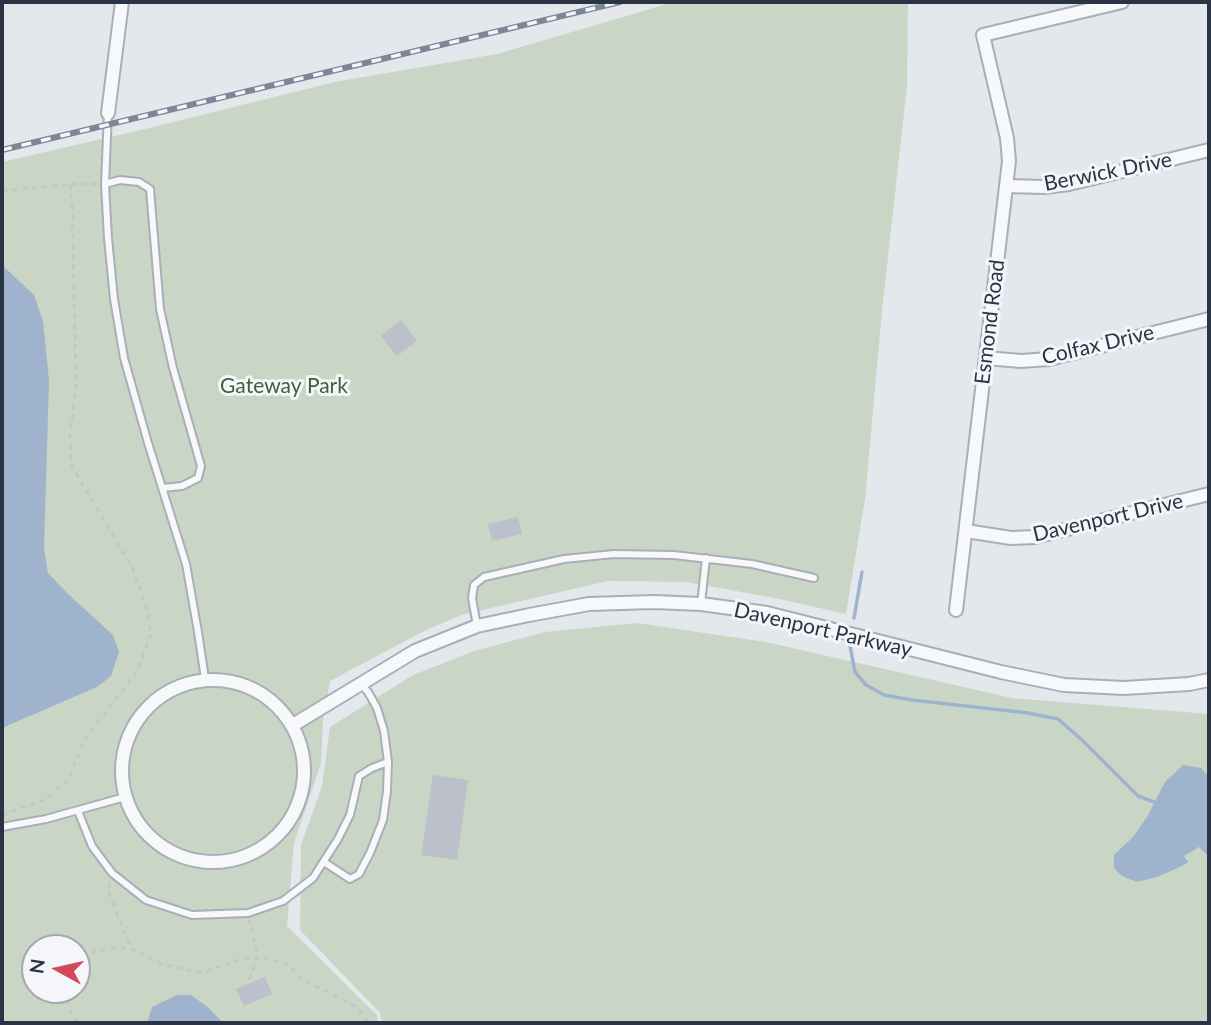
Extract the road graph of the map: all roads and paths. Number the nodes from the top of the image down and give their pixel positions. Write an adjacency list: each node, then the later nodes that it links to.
1 (122, 2): 3 (street)
2 (1122, 2): 7 (street, Esmond Road)
3 (108, 113): 6 (lane)
4 (1209, 150): 7 (street, Berwick Drive)
5 (70, 184): 6 (path); 8 (path); 26 (path)
6 (105, 184): 11 (lane); 11 (lane)
7 (1006, 186): 10 (street, Esmond Road)
8 (2, 191)
9 (1209, 319): 10 (street, Colfax Drive)
10 (986, 358): 13 (street, Esmond Road)
11 (163, 488): 19 (lane)
12 (1209, 494): 13 (street, Davenport Drive)
13 (966, 531): 17 (street, Esmond Road)
14 (706, 558): 15 (lane); 16 (lane); 18 (lane)
15 (814, 578)
16 (701, 604): 18 (street, Davenport Parkway); 20 (street, Davenport Parkway)
17 (956, 610)
18 (477, 626): 21 (street, Davenport Parkway)
19 (205, 679): 22 (street); 24 (street)
20 (1209, 680)
21 (360, 683): 22 (street, Davenport Parkway); 23 (lane)
22 (293, 725): 24 (street)
23 (388, 762): 28 (lane); 28 (lane)
24 (125, 797): 25 (lane)
25 (78, 811): 27 (lane); 29 (lane)
26 (2, 815)
27 (2, 827)
28 (324, 862): 30 (lane)
29 (112, 873): 30 (lane); 31 (path)
30 (248, 914): 33 (path)
31 (132, 949): 32 (path); 33 (path)
32 (91, 955)
33 (258, 957): 34 (path); 37 (path)
34 (249, 980)
35 (68, 1004): 36 (path)
36 (78, 1023)
37 (369, 1023)

